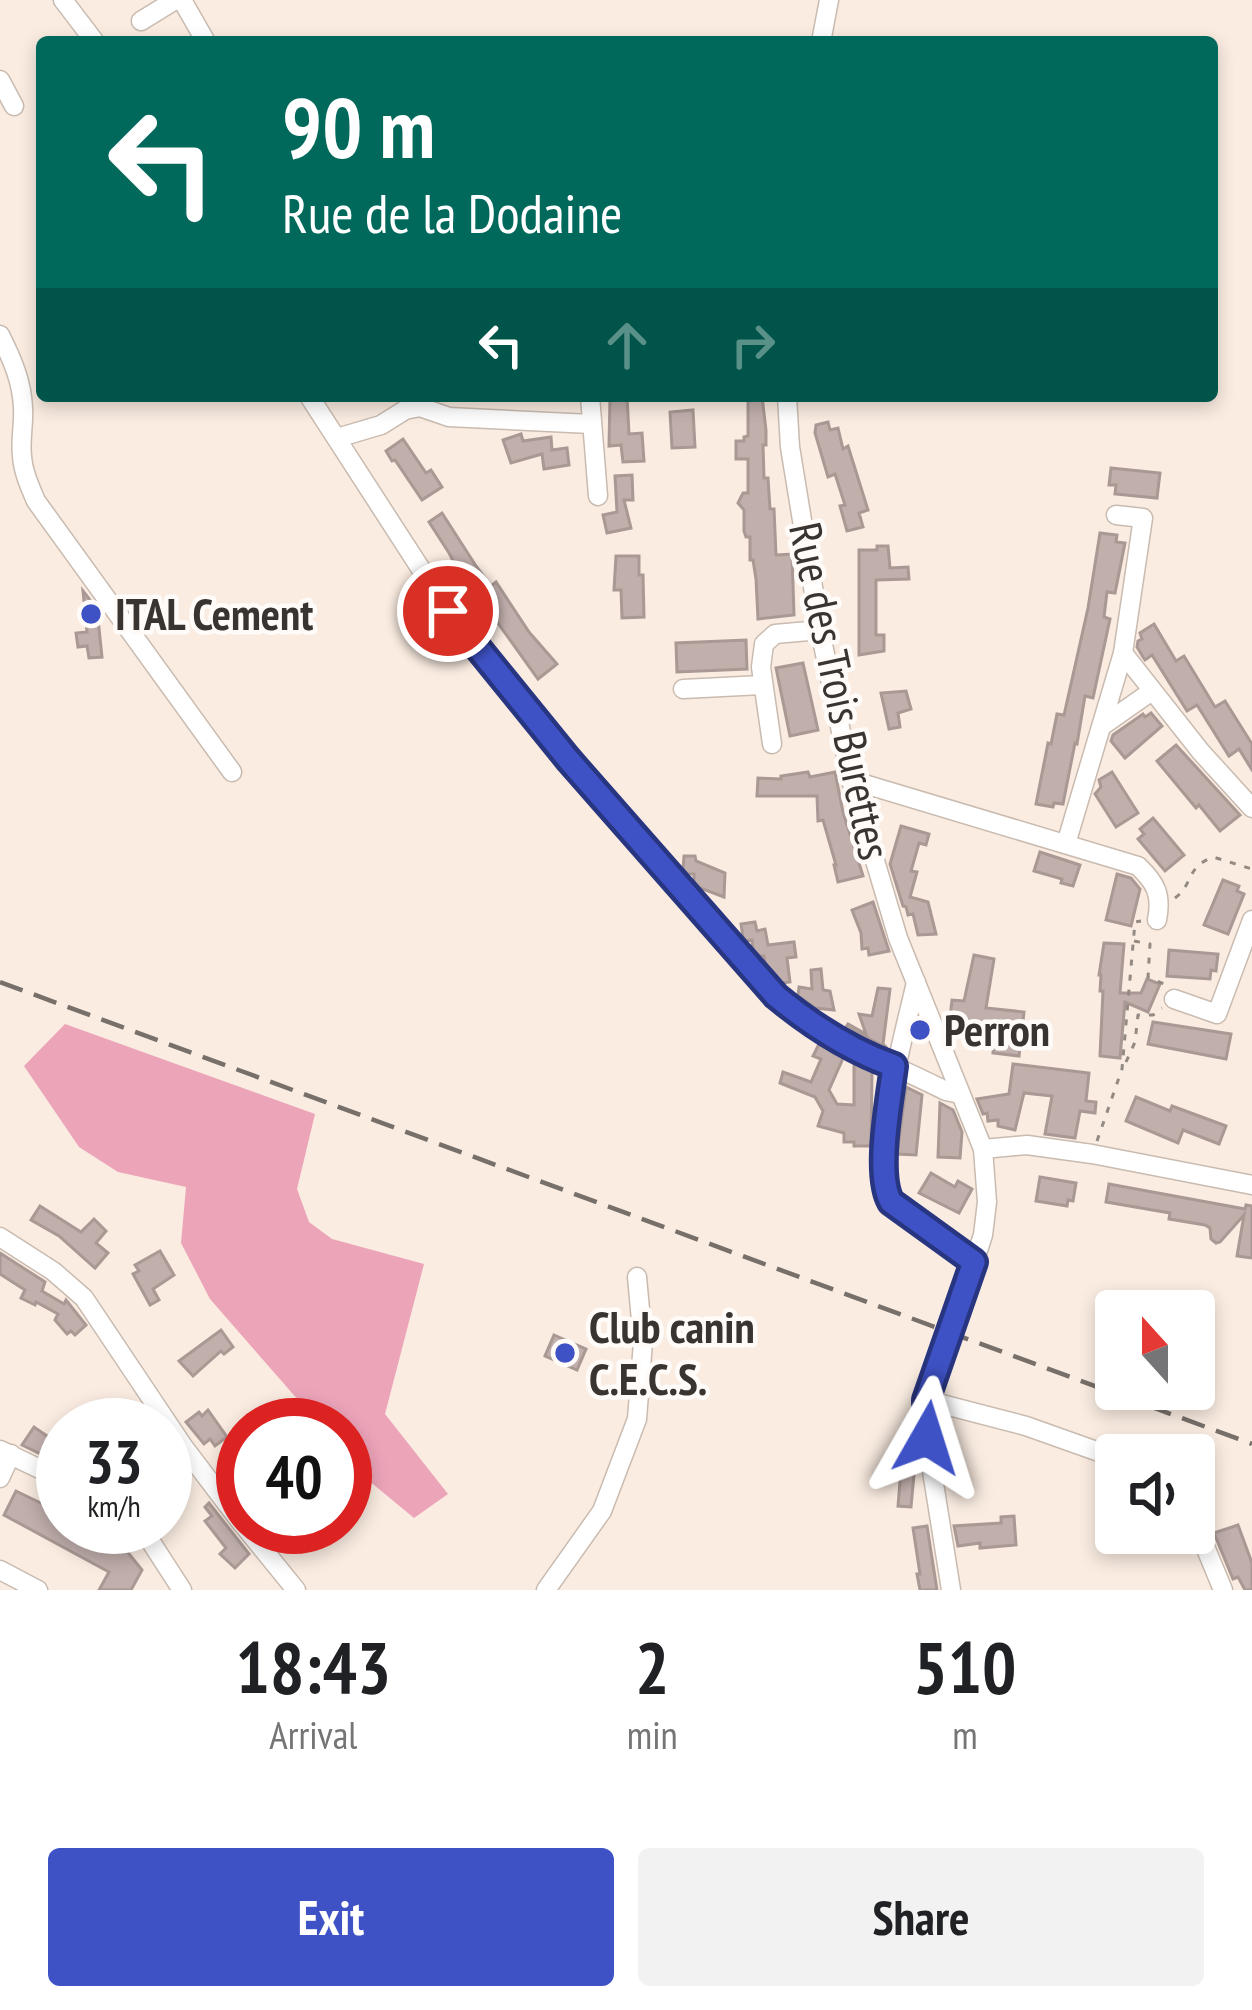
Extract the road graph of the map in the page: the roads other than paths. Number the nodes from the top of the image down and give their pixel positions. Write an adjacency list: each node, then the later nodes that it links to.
1 (63, 0): 5 (street)
2 (178, 0): 4 (street); 6 (street)
3 (829, 0): 7 (street)
4 (141, 21)
5 (90, 36)
6 (202, 36)
7 (821, 36)
8 (0, 80): 9 (street)
9 (14, 106)
10 (0, 335): 27 (street)
11 (314, 402): 16 (street)
12 (590, 402): 14 (street)
13 (787, 402): 20 (street, Rue des Trois Burettes)
14 (590, 424): 15 (street); 18 (street)
15 (381, 425): 16 (street); 17 (street)
16 (337, 438): 17 (street)
17 (350, 460): 35 (street)
18 (598, 496)
19 (1116, 515): 21 (street)
20 (820, 630): 22 (street); 28 (street, Rue des Trois Burettes)
21 (1123, 653): 24 (street); 25 (street)
22 (762, 685): 23 (street); 26 (street)
23 (683, 689)
24 (1153, 691): 25 (street); 29 (street)
25 (1102, 726): 30 (street)
26 (772, 744)
27 (232, 772)
28 (851, 780): 30 (street); 33 (street, Rue des Trois Burettes)
29 (1252, 808)
30 (1066, 844): 31 (street)
31 (1158, 915)
32 (1252, 920): 34 (street)
33 (916, 982): 35 (street); 36 (street, Rue des Trois Burettes)
34 (1174, 999)
35 (894, 1066): 36 (street); 40 (street)
36 (960, 1094): 37 (street, Rue des Trois Burettes)
37 (983, 1149): 38 (street); 40 (street, Rue des Trois Burettes)
38 (1252, 1185)
39 (0, 1237): 47 (street)
40 (972, 1267): 42 (street, Rue des Trois Burettes, bridge)
41 (637, 1277): 52 (street)
42 (929, 1392): 43 (street); 56 (street)
43 (1095, 1451)
44 (6, 1452): 45 (street); 46 (street)
45 (36, 1467)
46 (0, 1478)
47 (216, 1489)
48 (159, 1554): 54 (street)
49 (267, 1554): 55 (street)
50 (1208, 1554): 57 (street)
51 (0, 1570): 53 (street)
52 (555, 1587)
53 (38, 1590)
54 (182, 1590)
55 (296, 1590)
56 (951, 1590)
57 (1223, 1590)

